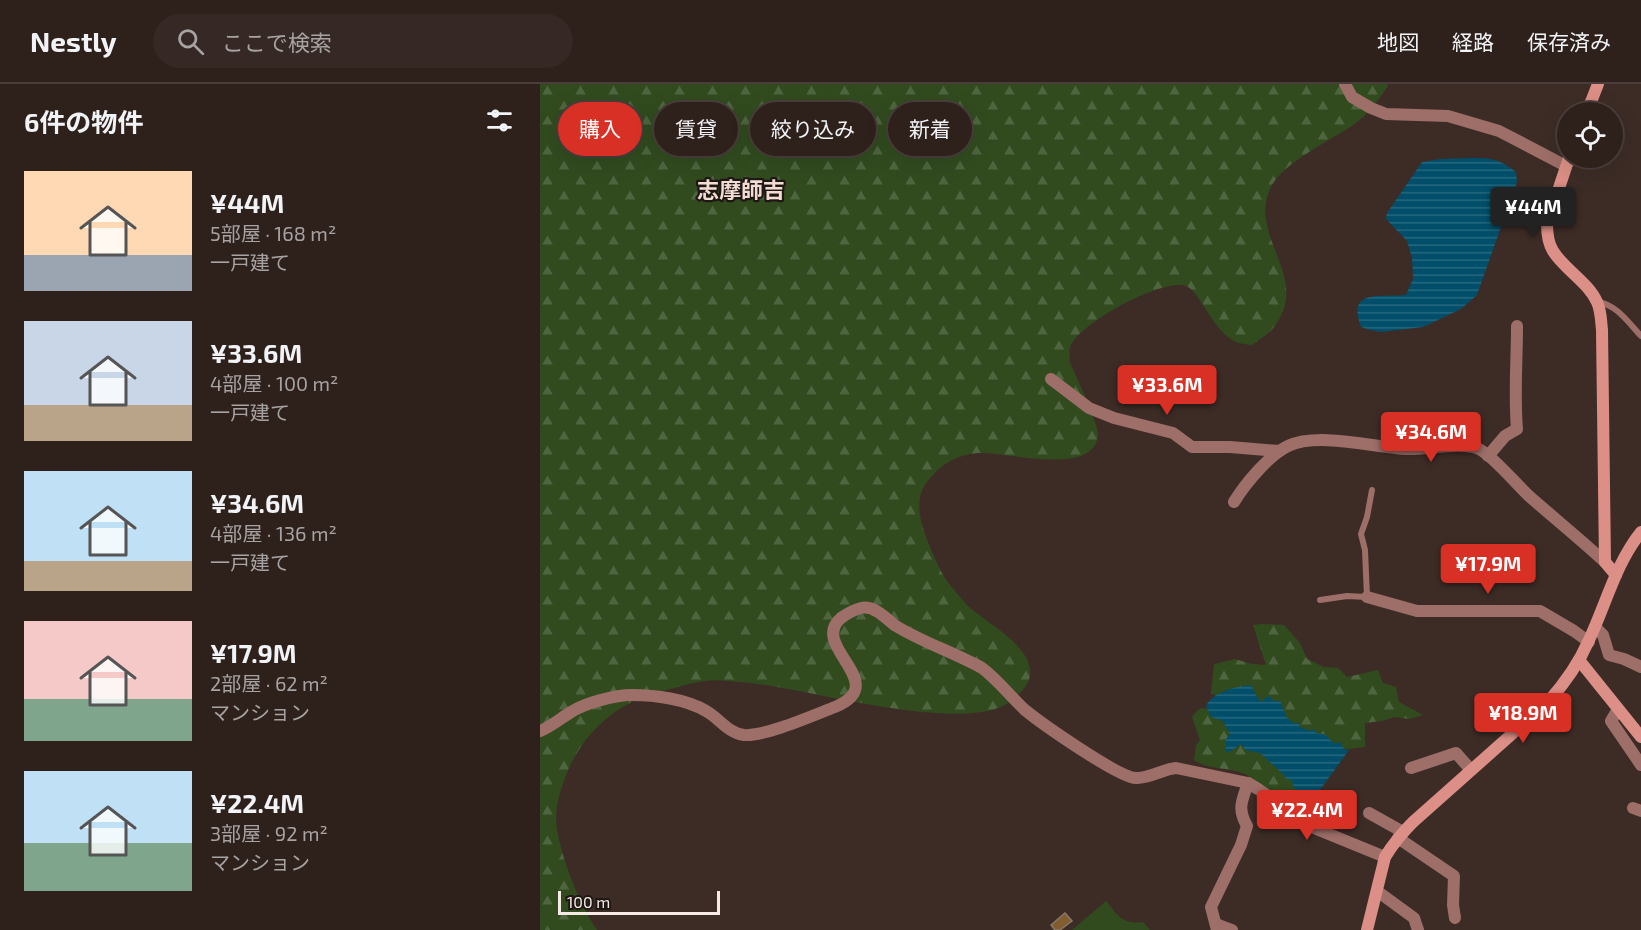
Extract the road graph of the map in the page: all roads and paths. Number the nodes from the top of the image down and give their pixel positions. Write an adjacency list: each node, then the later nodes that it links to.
1 (1345, 84): 4 (street)
2 (1598, 84): 3 (street)
3 (1591, 102)
4 (1557, 157)
5 (1566, 168): 6 (street)
6 (1597, 302): 8 (lane); 15 (street)
7 (1517, 326): 11 (street)
8 (1641, 336)
9 (1051, 379): 10 (street)
10 (1279, 451): 11 (street); 13 (street)
11 (1488, 456): 15 (street)
12 (1372, 490): 17 (lane)
13 (1234, 502)
14 (1641, 532): 16 (street)
15 (1605, 562): 16 (street)
16 (1616, 575): 19 (street)
17 (1367, 597): 18 (lane); 20 (street)
18 (1320, 600)
19 (1595, 627): 20 (street); 22 (street)
20 (1589, 642): 21 (street)
21 (1579, 660): 23 (street); 28 (street)
22 (1641, 667)
23 (1618, 709): 25 (street); 26 (street)
24 (540, 731): 29 (street)
25 (1641, 737)
26 (1641, 765)
27 (1412, 768): 28 (street)
28 (1472, 770): 31 (street)
29 (1248, 783): 32 (street); 35 (street)
30 (1369, 813): 31 (street)
31 (1401, 835): 32 (street); 34 (street)
32 (1385, 857): 33 (street)
33 (1377, 891): 37 (street); 38 (street)
34 (1455, 918)
35 (1216, 927): 36 (street)
36 (1232, 930)
37 (1367, 930)
38 (1418, 930)

